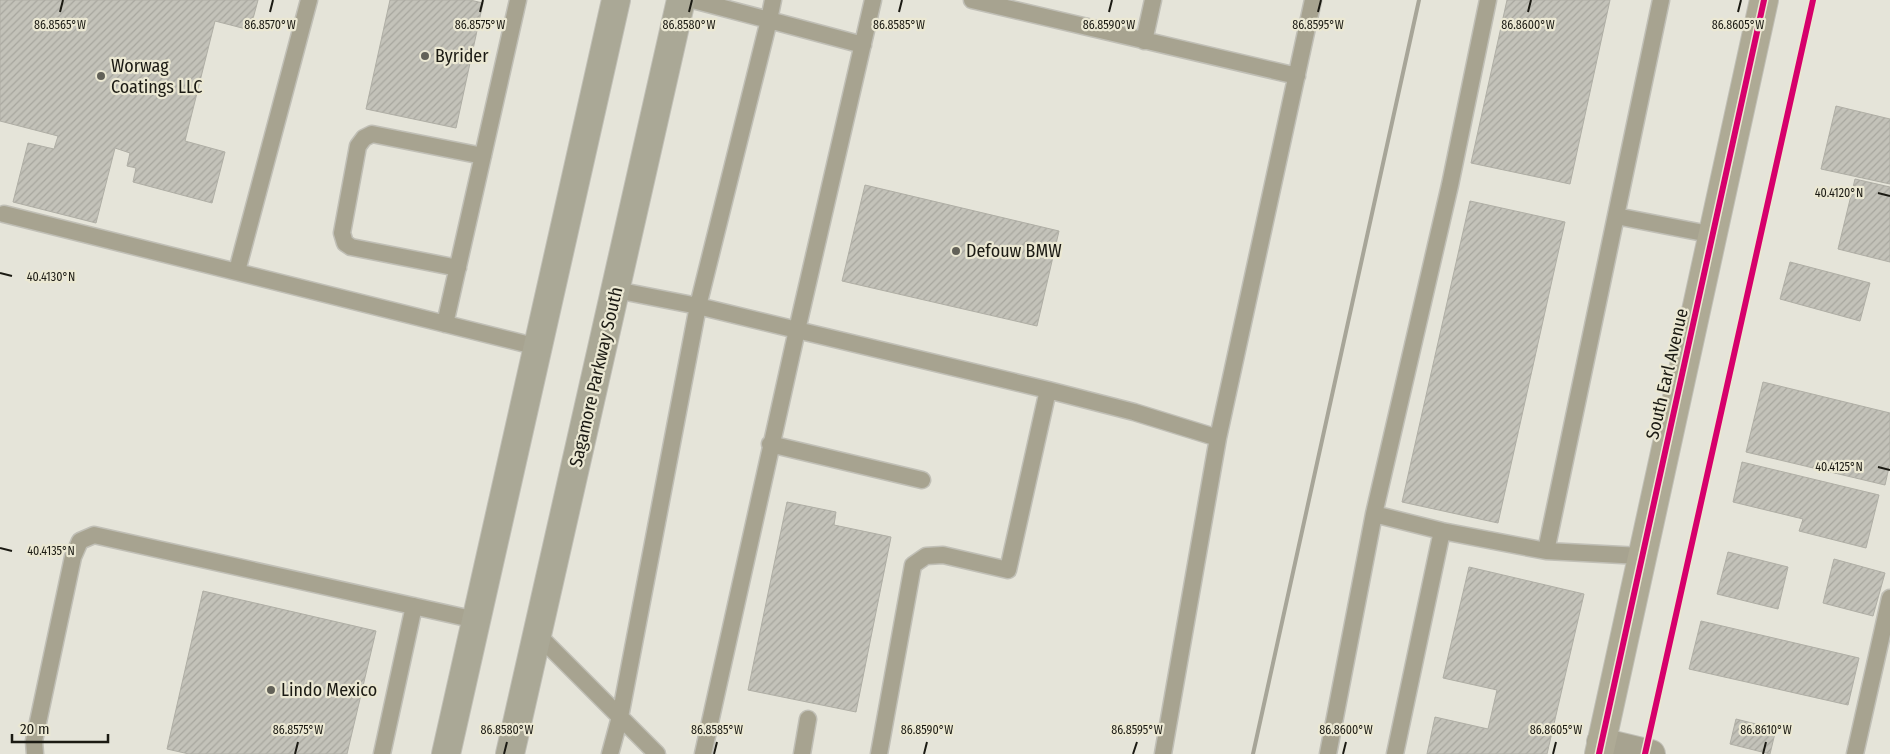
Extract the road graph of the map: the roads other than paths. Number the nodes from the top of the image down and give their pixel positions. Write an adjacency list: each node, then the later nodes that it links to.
1 (309, 0): 23 (lane)
2 (518, 0): 18 (lane)
3 (616, 0): 28 (main road)
4 (682, 0): 24 (main road, Sagamore Parkway South)
5 (693, 0): 14 (lane)
6 (773, 0): 14 (lane)
7 (873, 0): 16 (lane)
8 (972, 0): 15 (lane)
9 (1153, 0): 15 (lane)
10 (1313, 0): 17 (lane)
11 (1488, 0): 33 (lane)
12 (1661, 0): 20 (lane)
13 (1764, 0): 21 (street, South Earl Avenue)
14 (769, 20): 16 (lane); 25 (lane)
15 (1144, 40): 17 (lane)
16 (863, 45): 27 (lane)
17 (1297, 76): 30 (lane)
18 (483, 156): 22 (lane); 22 (lane)
19 (4, 214): 23 (lane)
20 (1616, 216): 21 (lane); 35 (lane)
21 (1714, 235): 36 (street, South Earl Avenue)
22 (458, 268): 26 (lane)
23 (237, 271): 26 (lane)
24 (616, 290): 25 (lane); 40 (main road, Sagamore Parkway South)
25 (698, 306): 27 (lane); 41 (lane)
26 (445, 324): 28 (lane)
27 (797, 330): 29 (lane); 31 (lane)
28 (538, 347): 39 (main road)
29 (1048, 390): 30 (lane); 52 (lane)
30 (1218, 438): 53 (lane)
31 (770, 444): 32 (lane); 50 (lane)
32 (922, 480)
33 (1374, 514): 34 (lane); 54 (lane)
34 (1442, 531): 35 (lane); 55 (lane)
35 (1546, 551): 36 (lane)
36 (1641, 556): 43 (street, South Earl Avenue)
37 (1890, 598): 57 (lane)
38 (414, 606): 39 (lane); 44 (lane); 45 (lane)
39 (476, 620): 46 (main road)
40 (537, 634): 41 (lane); 47 (main road, Sagamore Parkway South)
41 (620, 716): 48 (lane); 49 (lane)
42 (808, 719): 51 (lane)
43 (1600, 748): 56 (street)
44 (35, 754)
45 (382, 754)
46 (446, 754)
47 (510, 754)
48 (610, 754)
49 (657, 754)
50 (703, 754)
51 (802, 754)
52 (879, 754)
53 (1163, 754)
54 (1328, 754)
55 (1395, 754)
56 (1651, 754)
57 (1855, 754)

